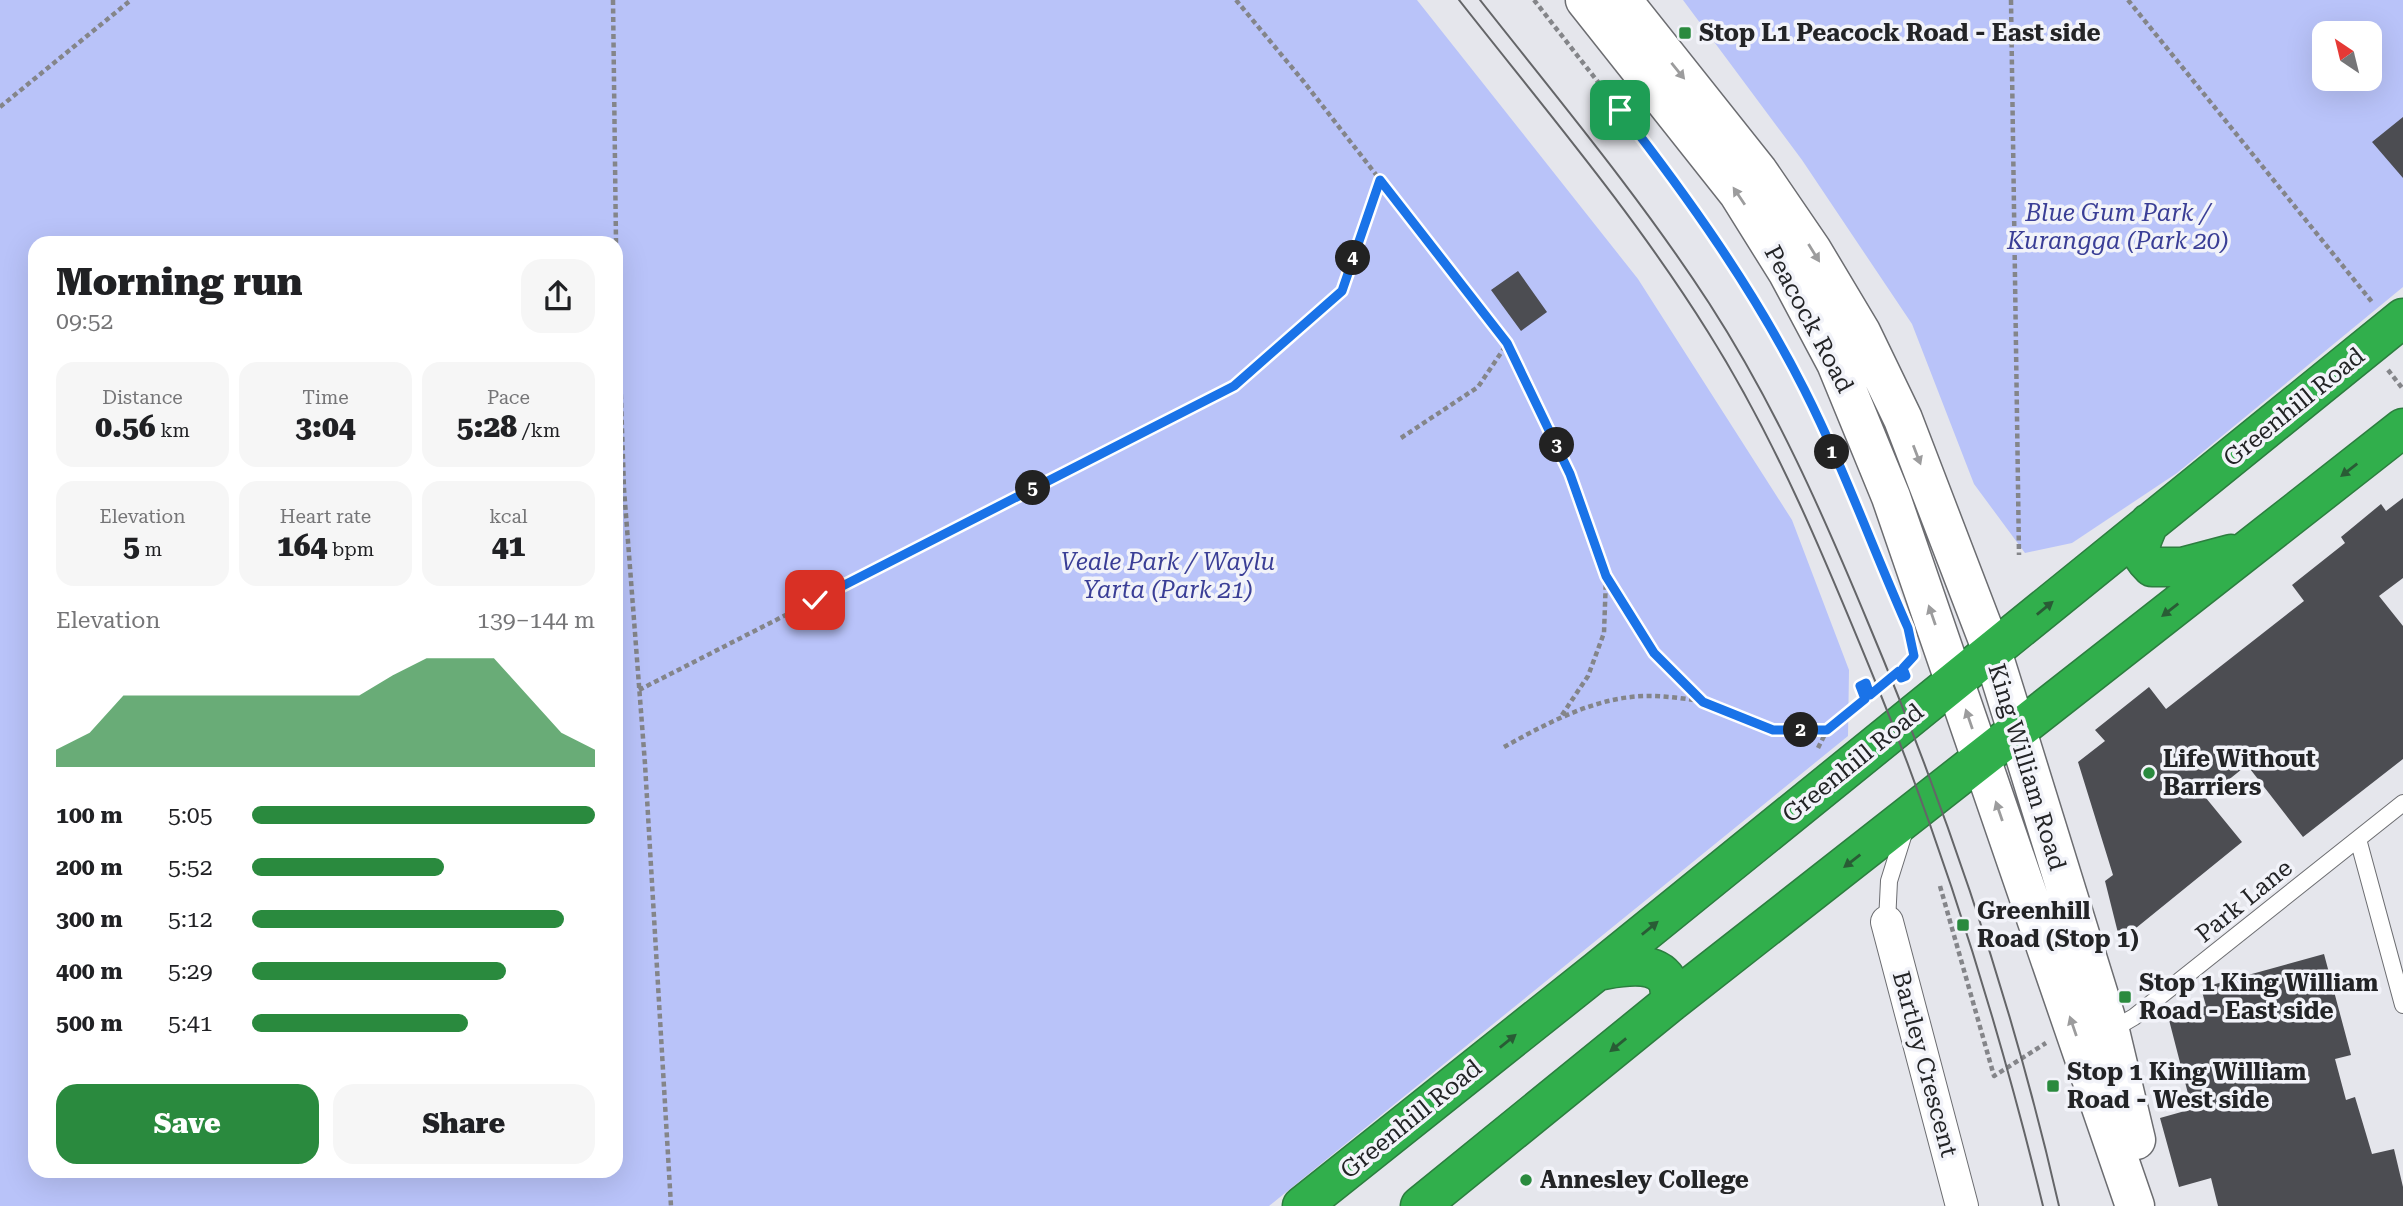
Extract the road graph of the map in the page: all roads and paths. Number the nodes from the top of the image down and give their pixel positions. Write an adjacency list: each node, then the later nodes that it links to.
1 (131, 0): 9 (path)
2 (613, 0): 11 (path)
3 (1236, 0): 10 (path)
4 (1534, 0): 20 (path)
5 (1585, 0): 26 (main road, Peacock Road, one-way to 5)
6 (1622, 0): 25 (main road, Peacock Road, one-way to 25)
7 (2011, 0): 22 (path)
8 (2129, 0): 12 (path)
9 (0, 107)
10 (1380, 180): 13 (path); 27 (path)
11 (616, 236)
12 (2388, 311): 19 (highway, Greenhill Road)
13 (1507, 343): 17 (path); 23 (path)
14 (2381, 360): 15 (path)
15 (2403, 389)
16 (2403, 428): 21 (highway, one-way to 21)
17 (1401, 438)
18 (623, 459): 27 (path)
19 (2149, 523): 21 (highway); 25 (highway, Greenhill Road, one-way to 19)
20 (1869, 539)
21 (2247, 550): 30 (highway, one-way to 30)
22 (2019, 555)
23 (1606, 576): 28 (path); 29 (path)
24 (1912, 647): 28 (path)
25 (1992, 651): 26 (highway, Greenhill Road); 30 (main road, King William Road)
26 (1955, 680): 32 (main road, King William Road, one-way to 26); 38 (highway, Greenhill Road, one-way to 26)
27 (639, 690): 43 (path)
28 (1703, 702): 29 (path)
29 (1562, 716): 31 (path)
30 (2017, 731): 32 (highway); 41 (main road, King William Road)
31 (1504, 747)
32 (1982, 758): 34 (highway); 47 (main road, King William Road, one-way to 32)
33 (2403, 803): 35 (lane, Park Lane)
34 (1911, 814): 37 (lane); 39 (highway, one-way to 39)
35 (2358, 839): 40 (lane); 41 (lane, Park Lane)
36 (1940, 886): 42 (path)
37 (1887, 922): 46 (street, Bartley Crescent)
38 (1597, 971): 39 (highway); 44 (highway, Greenhill Road, one-way to 38)
39 (1671, 1003): 45 (highway, one-way to 45)
40 (2403, 1005)
41 (2110, 1031): 48 (main road, King William Road)
42 (2050, 1041)
43 (671, 1206)
44 (1302, 1206)
45 (1420, 1206)
46 (1962, 1206)
47 (2135, 1206)
48 (2151, 1206)

